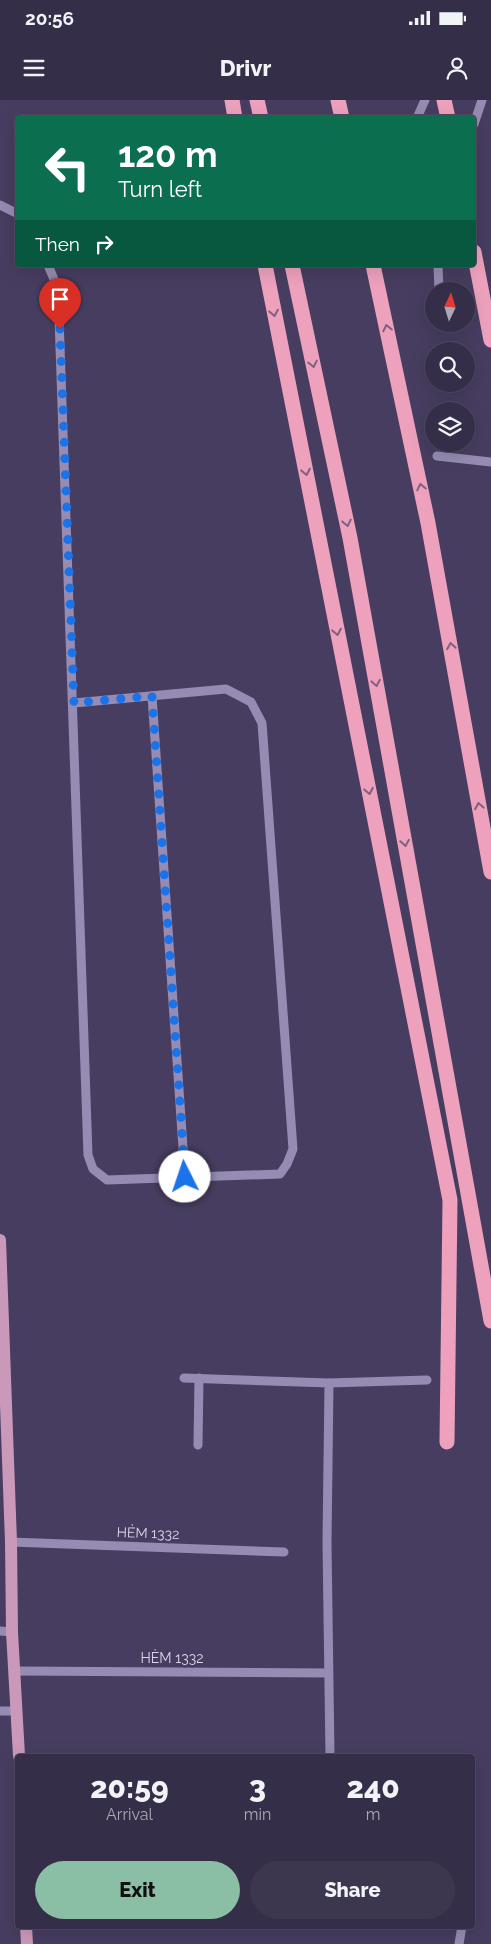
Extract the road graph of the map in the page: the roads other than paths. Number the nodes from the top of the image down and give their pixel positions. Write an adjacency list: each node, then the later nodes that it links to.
1 (232, 100): 7 (highway)
2 (257, 100): 8 (highway)
3 (338, 100): 9 (highway)
4 (425, 100): 10 (street)
5 (444, 100): 11 (highway)
6 (482, 100): 12 (street)
7 (234, 115)
8 (260, 115)
9 (341, 115)
10 (418, 115)
11 (447, 115)
12 (476, 118)
13 (0, 206): 14 (street)
14 (15, 213)
15 (476, 262): 22 (highway)
16 (49, 267): 26 (street)
17 (264, 267): 36 (highway, one-way to 36)
18 (292, 267): 31 (highway, one-way to 31)
19 (373, 267): 27 (highway, one-way to 19)
20 (438, 267): 21 (street)
21 (439, 282)
22 (491, 340)
23 (437, 456): 24 (street)
24 (491, 462)
25 (152, 696): 26 (street); 28 (street); 28 (street)
26 (74, 703): 28 (street)
27 (491, 872)
28 (185, 1177)
29 (0, 1240): 30 (main road)
30 (0, 1247): 38 (main road)
31 (491, 1321)
32 (184, 1378): 33 (street)
33 (199, 1378): 35 (street); 37 (street)
34 (427, 1380): 35 (street)
35 (329, 1383): 42 (street)
36 (447, 1442)
37 (198, 1445)
38 (11, 1542): 39 (street, HẺM 1332); 40 (main road)
39 (284, 1552)
40 (6, 1632): 41 (main road)
41 (16, 1671): 42 (street, HÈM 1332); 44 (main road)
42 (327, 1672): 46 (street)
43 (0, 1711): 44 (street)
44 (18, 1711): 45 (main road)
45 (19, 1754)
46 (330, 1754)
47 (26, 1929): 49 (main road)
48 (462, 1929): 50 (street)
49 (27, 1944)
50 (459, 1944)

